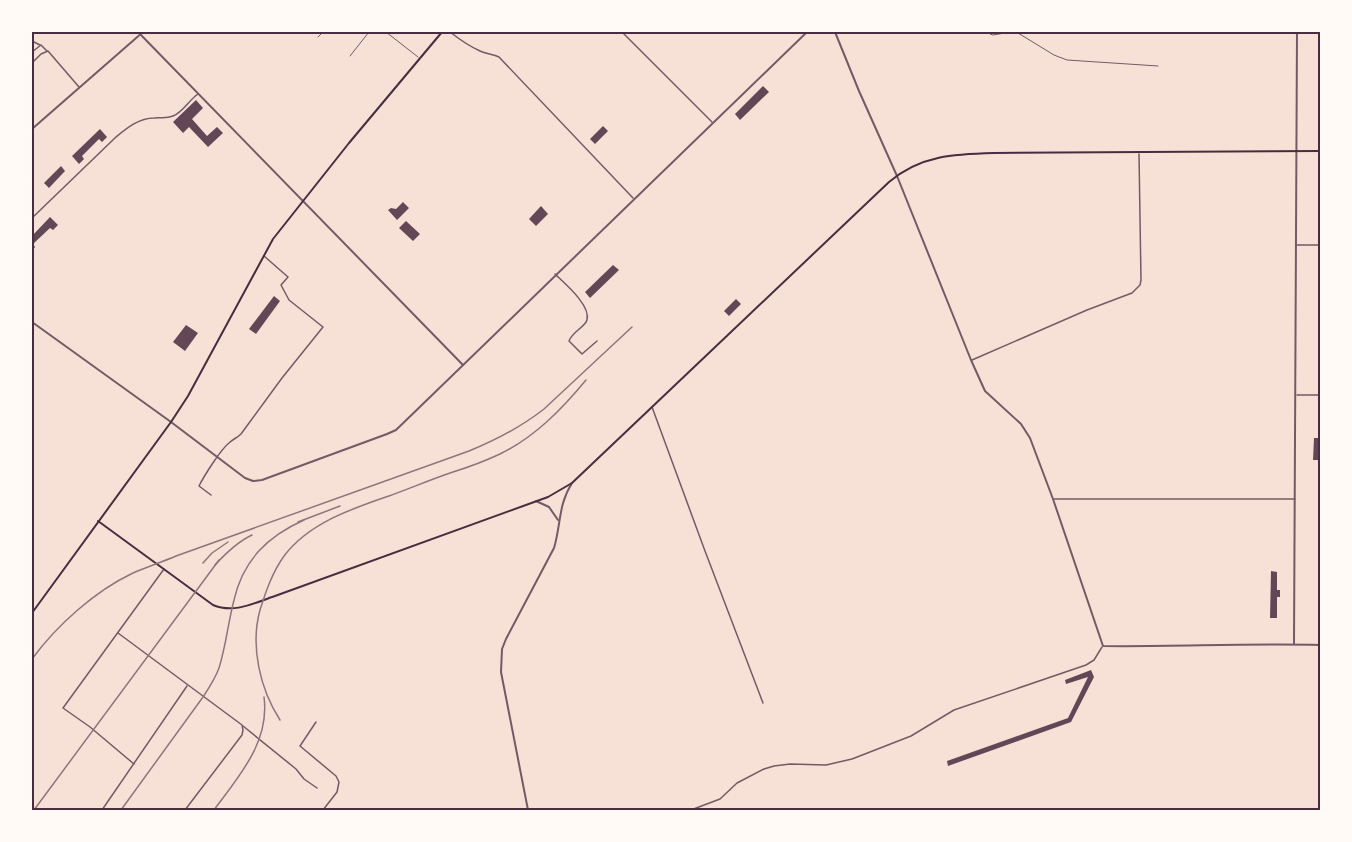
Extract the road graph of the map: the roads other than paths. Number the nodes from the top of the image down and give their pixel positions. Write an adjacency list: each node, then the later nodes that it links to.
1 (323, 32): 12 (lane)
2 (369, 32): 17 (lane)
3 (386, 32): 18 (lane)
4 (442, 32): 18 (main road)
5 (450, 32): 29 (street)
6 (622, 32): 23 (street)
7 (807, 32): 23 (street)
8 (835, 32): 28 (street)
9 (990, 32): 20 (lane)
10 (1297, 32): 26 (street)
11 (141, 33): 21 (street); 22 (street)
12 (318, 37)
13 (32, 41): 14 (street)
14 (40, 45): 15 (street); 16 (street)
15 (48, 51): 19 (street); 21 (street)
16 (32, 52)
17 (350, 56)
18 (419, 58): 30 (main road)
19 (32, 63)
20 (1158, 66)
21 (80, 87): 24 (street)
22 (199, 94): 30 (street); 31 (street)
23 (712, 123): 29 (street)
24 (32, 129)
25 (1139, 151): 26 (main road); 28 (main road); 38 (street)
26 (1297, 151): 27 (main road); 32 (street)
27 (1320, 151)
28 (897, 176): 38 (street); 42 (main road)
29 (634, 199): 35 (street)
30 (302, 201): 34 (main road); 39 (street)
31 (32, 218)
32 (1296, 245): 33 (street); 40 (street)
33 (1320, 245)
34 (264, 256): 43 (main road); 44 (street)
35 (555, 274): 37 (street); 39 (street)
36 (32, 322): 43 (street)
37 (597, 341)
38 (971, 360): 47 (street)
39 (463, 365): 44 (street)
40 (1296, 395): 41 (street); 48 (street)
41 (1320, 395)
42 (652, 406): 45 (main road); 59 (street)
43 (171, 422): 44 (street); 50 (main road)
44 (218, 458): 46 (street)
45 (572, 483): 49 (main road); 51 (street)
46 (211, 495)
47 (1053, 499): 48 (street); 57 (street)
48 (1295, 499): 55 (street)
49 (536, 501): 51 (street); 52 (main road)
50 (98, 521): 52 (main road); 53 (main road)
51 (559, 522): 67 (street)
52 (164, 569): 54 (street)
53 (32, 612)
54 (118, 632): 58 (street); 62 (street)
55 (1294, 644): 56 (street); 57 (street)
56 (1320, 645)
57 (1103, 646): 68 (street)
58 (188, 686): 61 (street); 62 (street)
59 (763, 703)
60 (316, 722): 66 (street)
61 (242, 725): 63 (street); 65 (street)
62 (134, 764): 64 (street)
63 (317, 788)
64 (102, 810)
65 (185, 810)
66 (323, 810)
67 (528, 810)
68 (691, 810)

